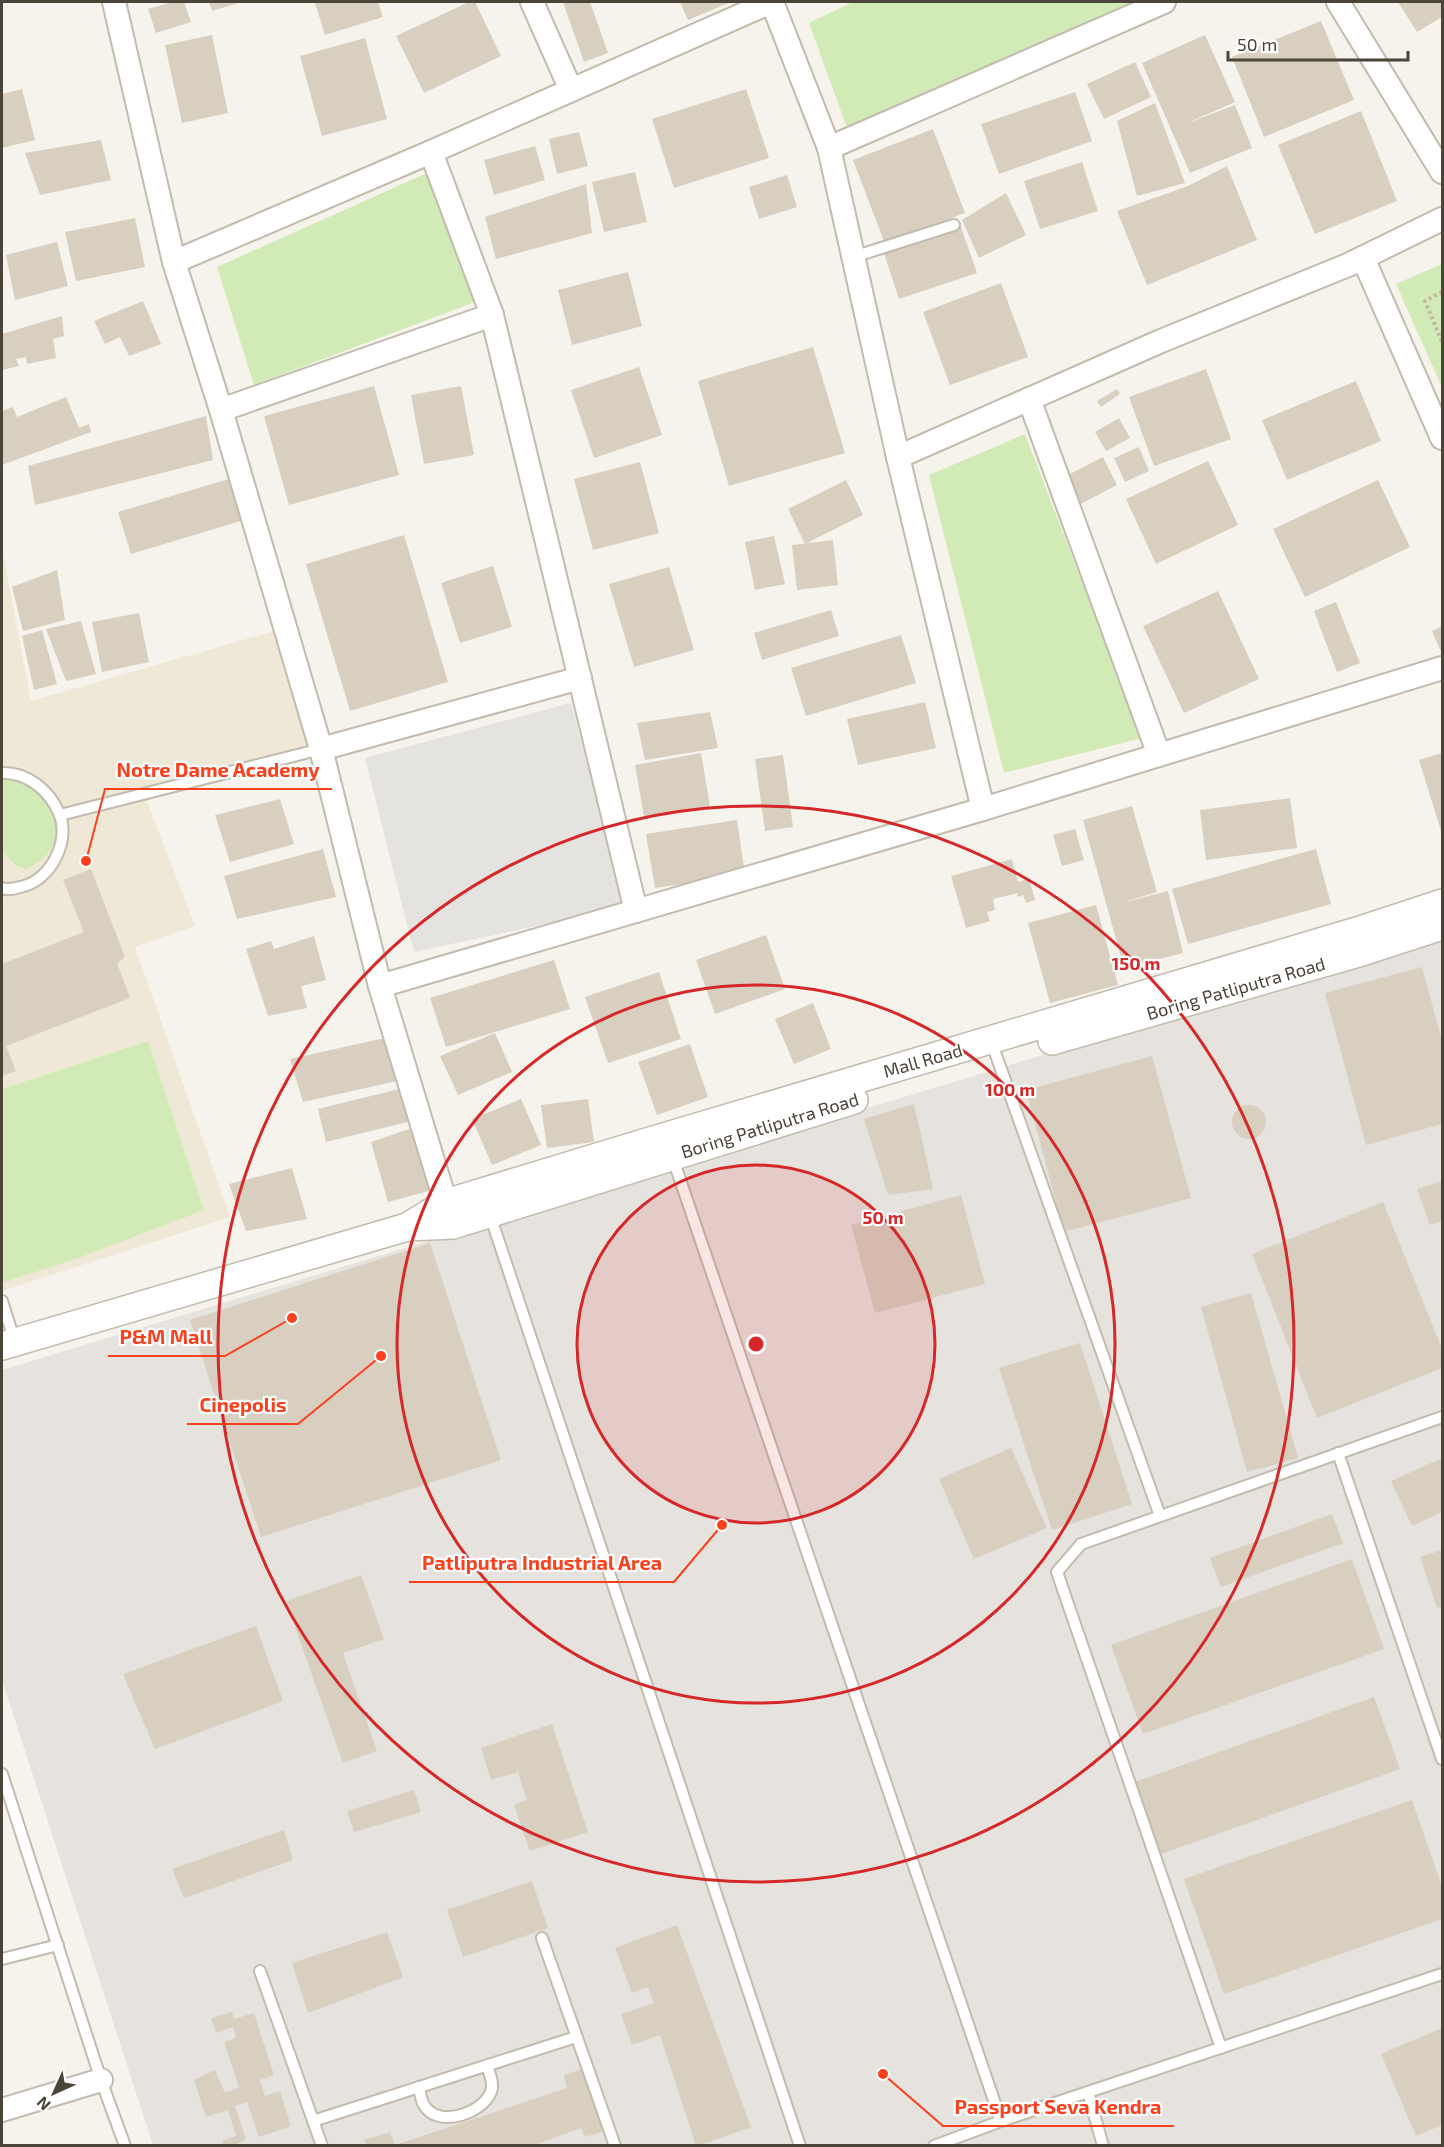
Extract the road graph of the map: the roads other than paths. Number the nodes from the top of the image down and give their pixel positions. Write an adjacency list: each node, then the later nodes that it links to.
1 (114, 2): 14 (street)
2 (532, 2): 6 (street)
3 (772, 2): 6 (street); 7 (street)
4 (1164, 2): 7 (street)
5 (1338, 2): 9 (street)
6 (572, 90): 8 (street)
7 (829, 148): 12 (street)
8 (431, 152): 14 (street); 15 (street)
9 (1443, 172)
10 (1443, 219): 13 (street)
11 (954, 225): 12 (lane)
12 (853, 256): 19 (street)
13 (1363, 258): 16 (street); 18 (street)
14 (174, 262): 17 (street)
15 (492, 315): 17 (street); 21 (street)
16 (1029, 399): 19 (street); 23 (street)
17 (221, 410): 22 (street)
18 (1443, 438)
19 (898, 457): 25 (street)
20 (1443, 668): 23 (street)
21 (579, 678): 22 (street); 29 (street)
22 (321, 749): 26 (lane); 32 (street)
23 (1160, 755): 25 (street)
24 (2, 773): 26 (lane)
25 (983, 809): 29 (street)
26 (60, 815): 27 (lane)
27 (2, 888)
28 (1443, 903): 31 (street, Mall Road)
29 (636, 911): 32 (street)
30 (1443, 926): 31 (street)
31 (1359, 941): 33 (street, Mall Road)
32 (380, 986): 36 (street)
33 (993, 1049): 34 (street, Mall Road); 41 (lane)
34 (669, 1146): 35 (street, Mall Road); 57 (lane)
35 (486, 1203): 36 (street, Mall Road); 61 (lane)
36 (449, 1214): 38 (street, Mall Road)
37 (2, 1301): 38 (lane)
38 (8, 1344)
39 (1443, 1417): 40 (lane)
40 (1338, 1453): 41 (lane); 42 (lane)
41 (1160, 1516): 50 (lane)
42 (1443, 1759)
43 (2, 1774): 45 (lane)
44 (542, 1938): 49 (lane)
45 (58, 1945): 46 (lane); 52 (lane)
46 (2, 1959)
47 (260, 1971): 56 (lane)
48 (1443, 1974): 50 (lane)
49 (576, 2037): 51 (lane); 60 (lane)
50 (1221, 2048): 54 (lane)
51 (487, 2065): 53 (lane); 53 (lane)
52 (101, 2080): 55 (street); 58 (lane)
53 (419, 2087): 56 (lane)
54 (1088, 2092): 57 (lane); 63 (lane)
55 (2, 2110)
56 (313, 2121): 59 (lane)
57 (1001, 2121): 62 (lane)
58 (126, 2145)
59 (322, 2145)
60 (615, 2145)
61 (800, 2145)
62 (934, 2145)
63 (1103, 2145)

